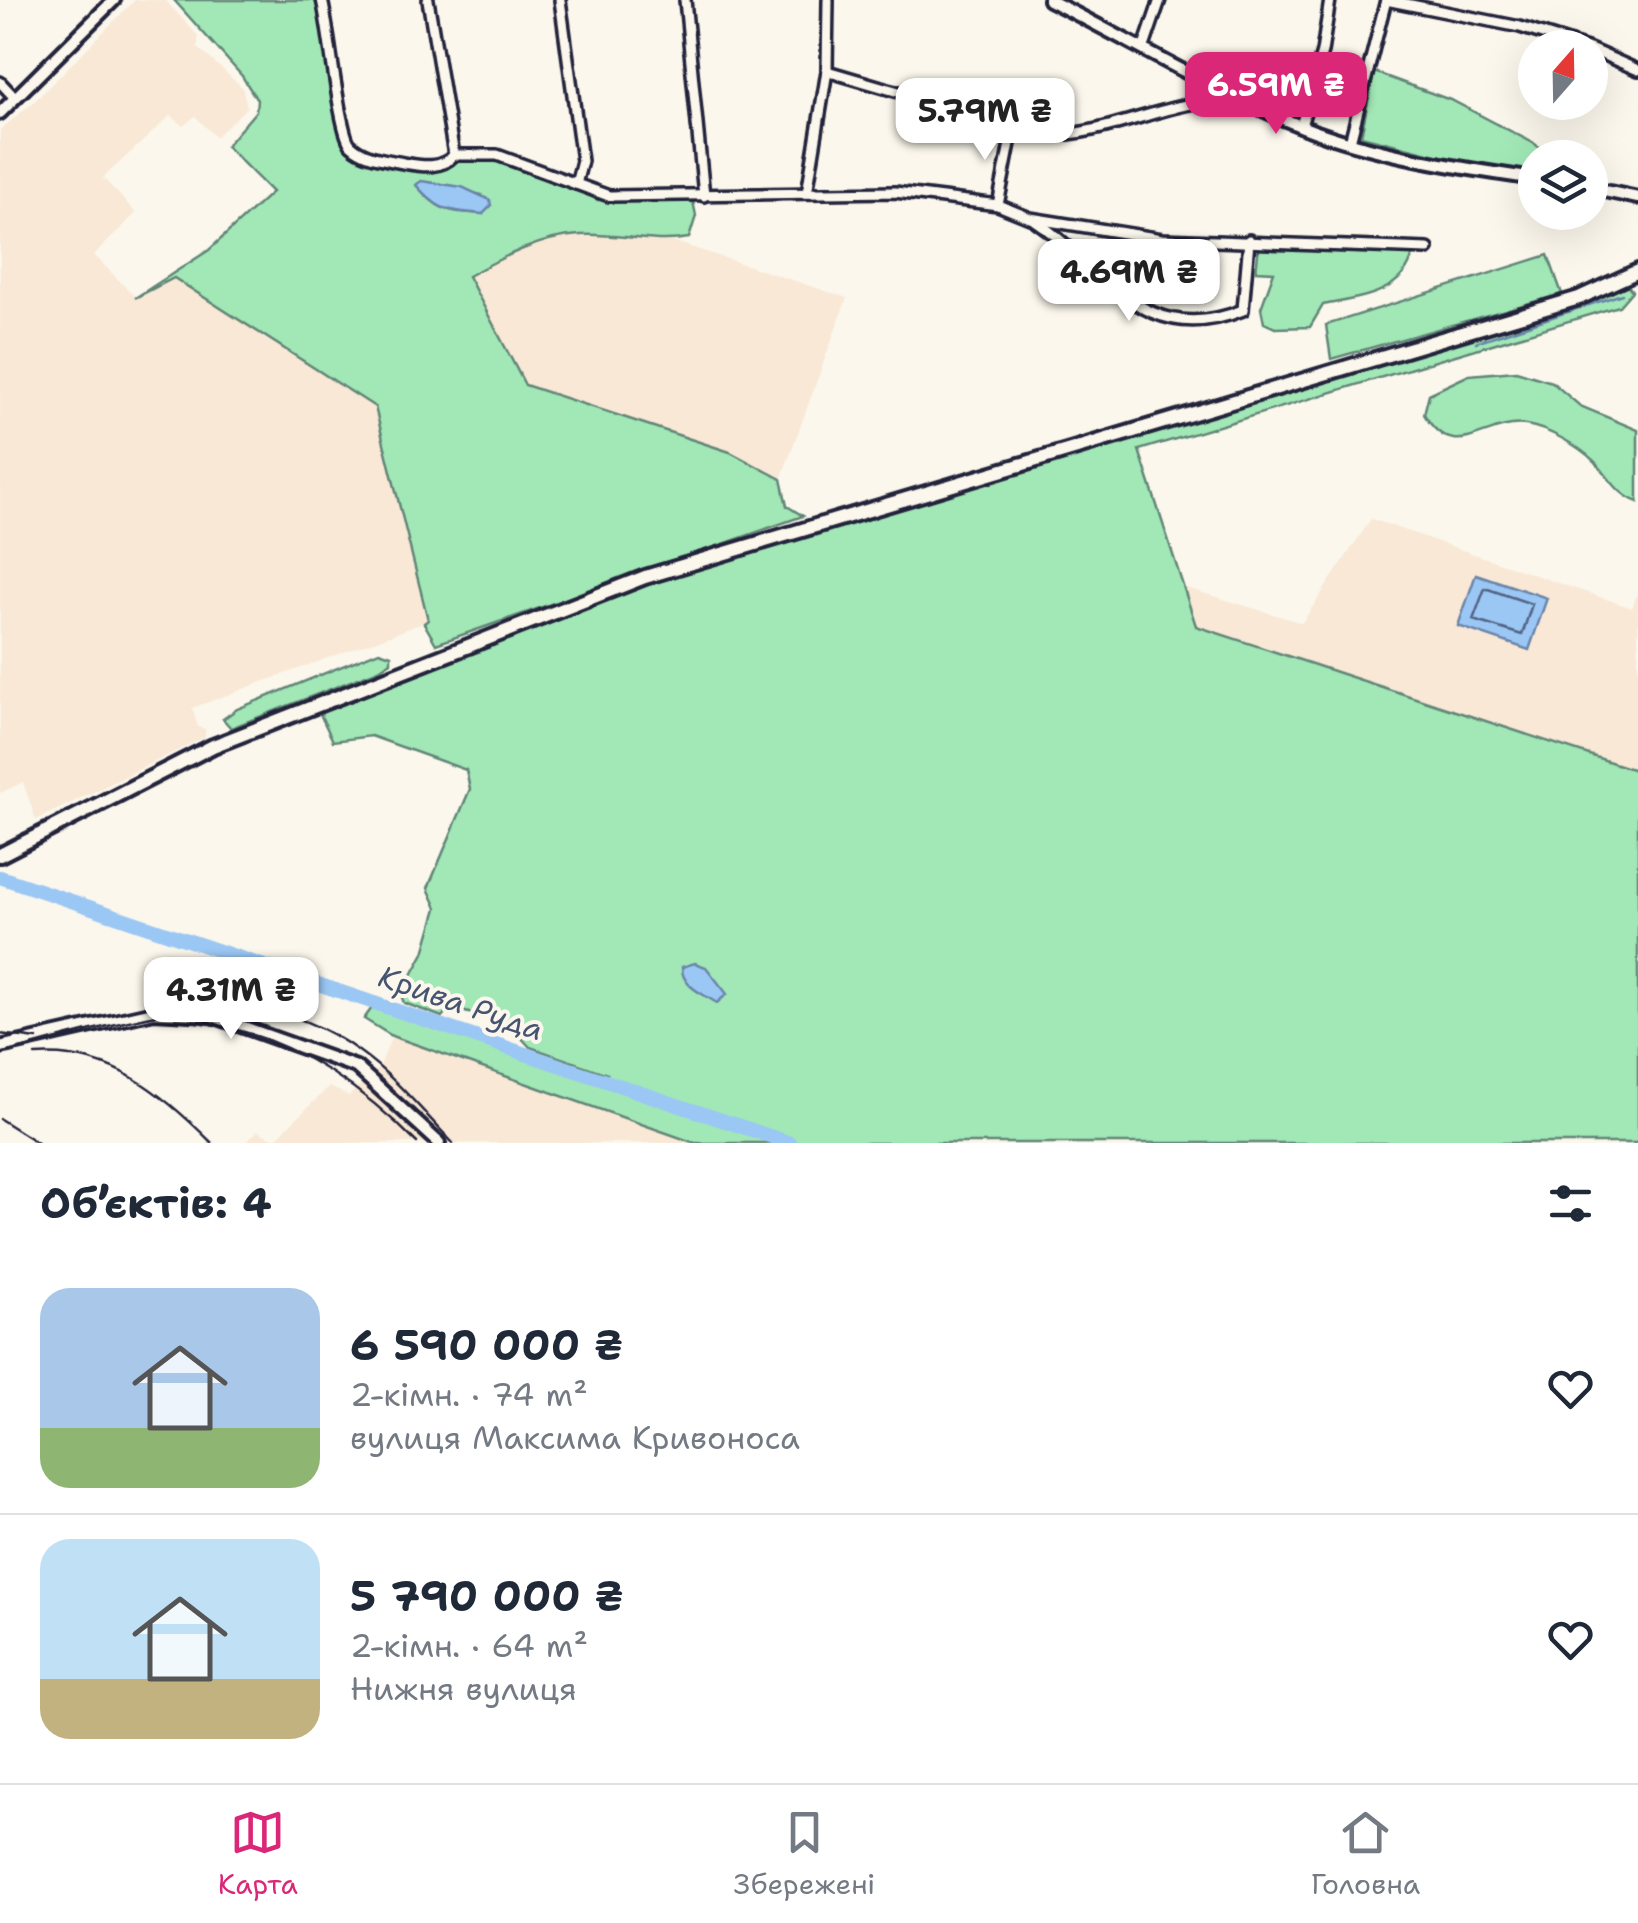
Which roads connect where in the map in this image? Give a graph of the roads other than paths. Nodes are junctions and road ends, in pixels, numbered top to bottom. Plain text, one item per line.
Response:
1 (114, 0) edge
2 (322, 0) edge
3 (428, 0) edge
4 (560, 0) edge
5 (685, 0) edge
6 (828, 0) edge
7 (1049, 0) edge
8 (1160, 0) edge
9 (1330, 0) edge
10 (1386, 0) edge
11 (1530, 30) edge
12 (1144, 47) junction
13 (1608, 57) edge
14 (1638, 70) edge
15 (827, 71) junction
16 (0, 82) edge
17 (15, 98) junction
18 (1241, 99) junction
19 (0, 114) edge
20 (1301, 126) junction
21 (1013, 128) junction
22 (1350, 142) junction
23 (454, 155) junction
24 (1518, 176) edge
25 (576, 184) junction
26 (1608, 192) edge
27 (807, 194) junction
28 (704, 196) junction
29 (1638, 198) edge
30 (998, 205) junction
31 (1030, 218) junction
32 (1249, 240) junction
33 (1428, 249) dead end
34 (1638, 271) edge
35 (0, 855) edge
36 (0, 1047) edge
37 (439, 1143) edge

1 - 17 street
2 - 23 street
3 - 23 street
4 - 25 street
5 - 28 street
6 - 15 street
7 - 12 street
8 - 12 street
9 - 20 street
10 - 11 street
10 - 22 street
12 - 18 street
13 - 14 street
15 - 21 street
15 - 27 street
16 - 17 street
17 - 19 street
18 - 20 street
18 - 21 street
20 - 22 street
21 - 30 street
22 - 24 street
23 - 25 street
25 - 28 street
26 - 29 street
27 - 28 street
27 - 30 street
30 - 31 street
31 - 32 street
31 - 32 street
32 - 33 street
34 - 35 main road
36 - 37 street

